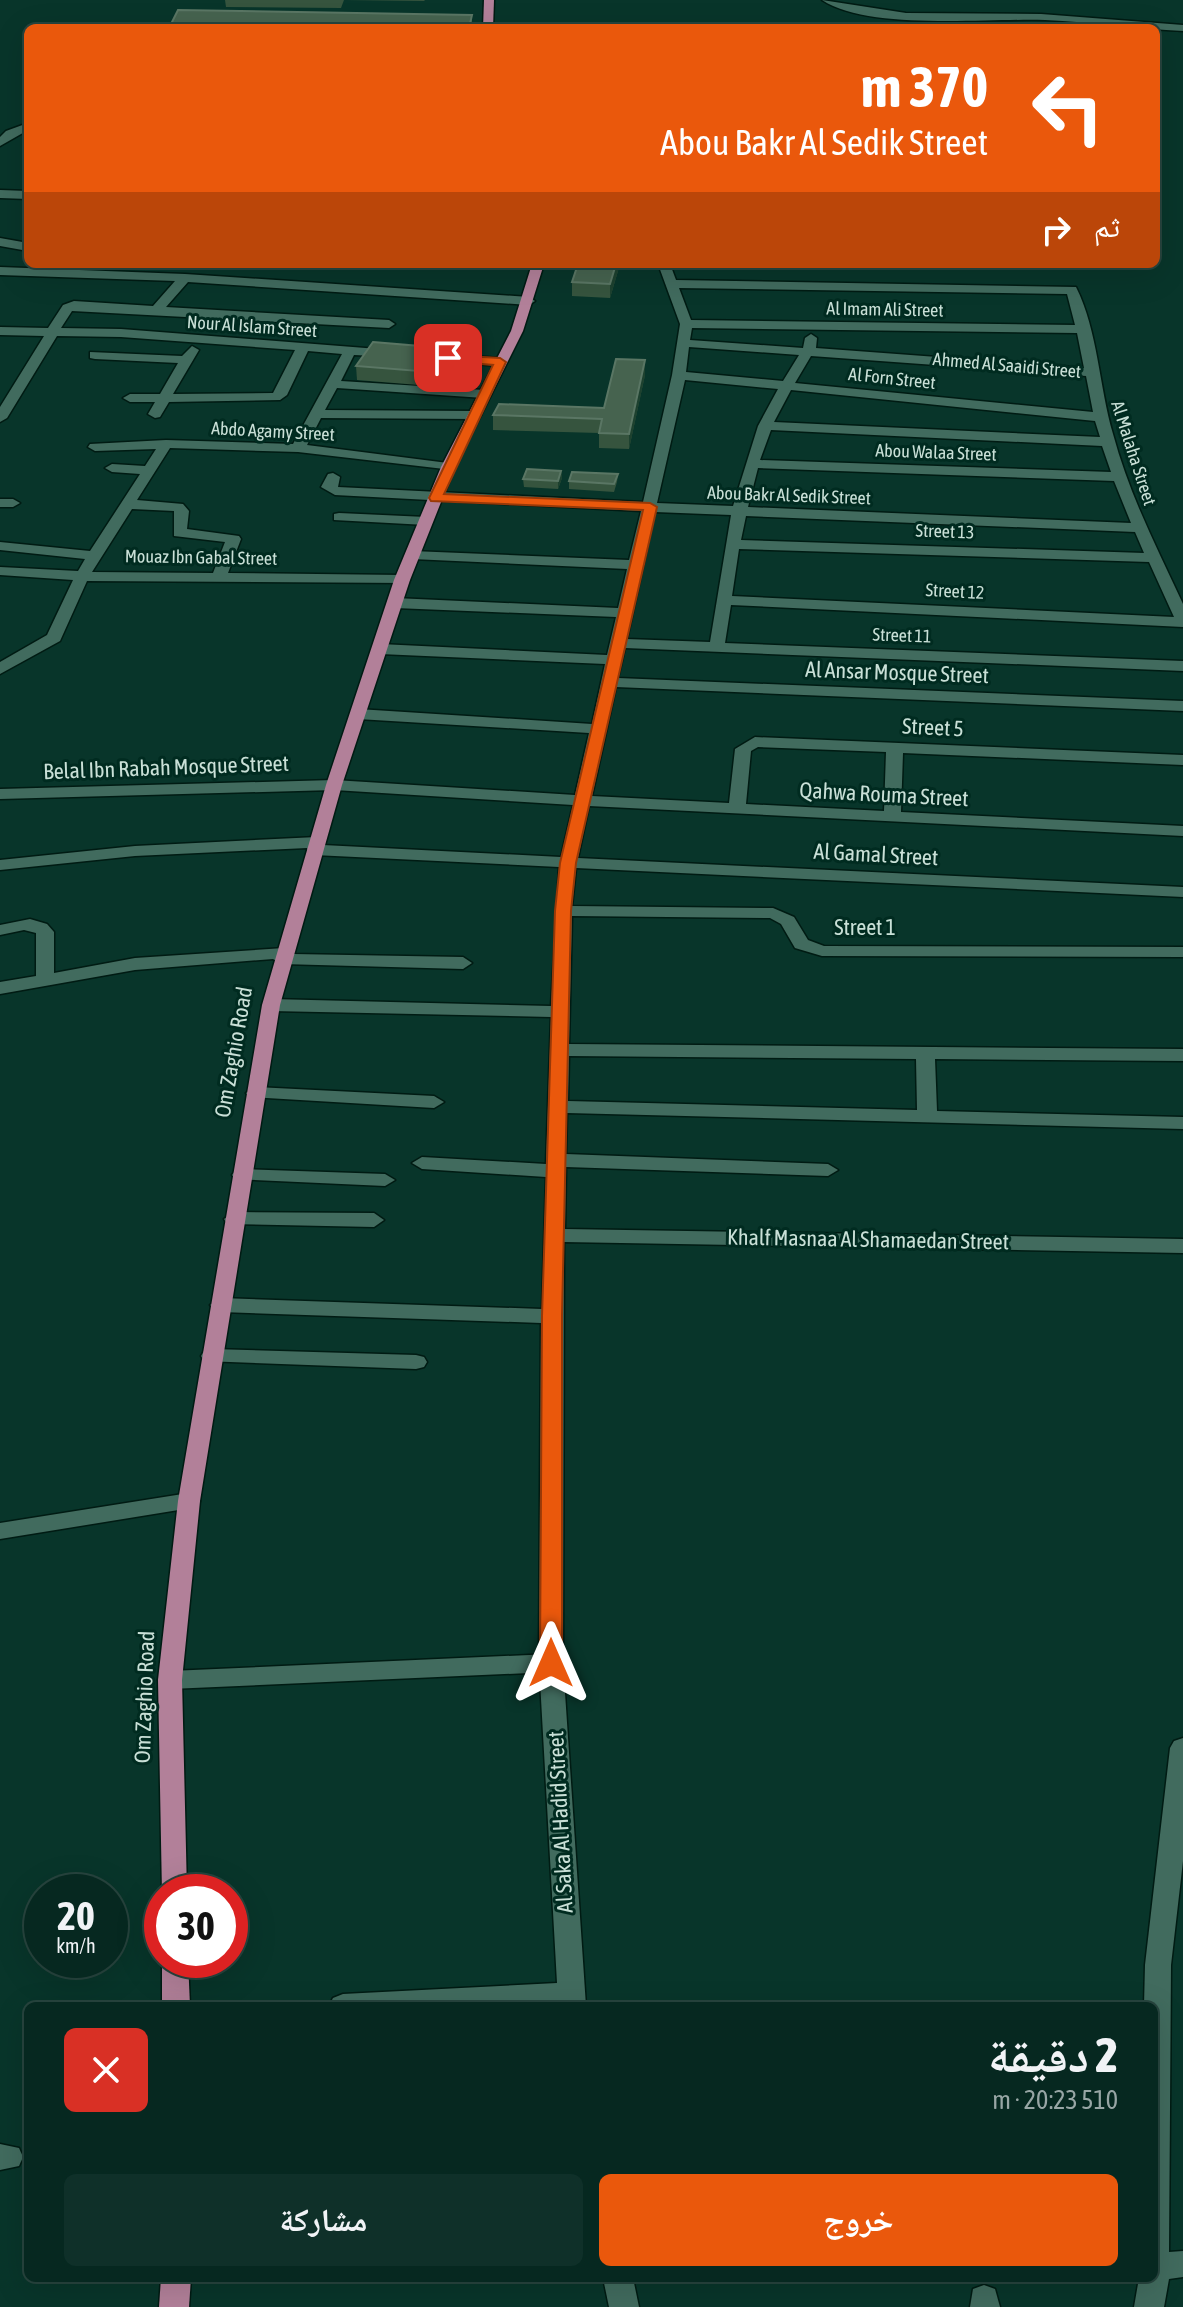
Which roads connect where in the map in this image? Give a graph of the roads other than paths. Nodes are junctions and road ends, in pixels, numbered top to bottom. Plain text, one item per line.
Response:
1 (489, 0) edge
2 (827, 0) edge
3 (488, 24) edge
4 (1136, 24) edge
5 (1160, 26) edge
6 (1183, 28) edge
7 (24, 128) edge
8 (0, 143) edge
9 (0, 194) edge
10 (24, 195) edge
11 (0, 232) edge
12 (24, 233) edge
13 (0, 242) edge
14 (24, 246) edge
15 (180, 268) edge
16 (537, 268) edge
17 (666, 268) edge
18 (0, 271) edge
19 (180, 277) junction
20 (673, 284) junction
21 (276, 300) junction
22 (529, 301) junction
23 (138, 308) junction
24 (157, 309) junction
25 (398, 309) junction
26 (812, 326) junction
27 (1085, 329) junction
28 (0, 331) edge
29 (52, 332) junction
30 (121, 333) junction
31 (685, 334) junction
32 (198, 340) junction
33 (303, 348) junction
34 (809, 349) junction
35 (350, 351) junction
36 (370, 352) junction
37 (95, 355) dead end
38 (399, 355) edge
39 (428, 357) edge
40 (186, 360) junction
41 (500, 362) junction
42 (1091, 372) junction
43 (679, 375) junction
44 (333, 384) junction
45 (788, 386) junction
46 (484, 394) junction
47 (130, 398) dead end
48 (164, 398) junction
49 (155, 414) dead end
50 (317, 414) junction
51 (474, 415) junction
52 (1101, 417) junction
53 (0, 418) edge
54 (765, 426) junction
55 (1108, 442) junction
56 (166, 444) junction
57 (95, 447) dead end
58 (298, 448) junction
59 (751, 464) junction
60 (448, 467) junction
61 (112, 468) dead end
62 (149, 471) junction
63 (333, 477) dead end
64 (1120, 477) junction
65 (436, 497) junction
66 (129, 504) junction
67 (650, 507) junction
68 (739, 510) junction
69 (339, 517) dead end
70 (426, 521) junction
71 (1140, 528) junction
72 (734, 544) junction
73 (0, 546) edge
74 (412, 555) junction
75 (95, 556) junction
76 (1155, 558) junction
77 (637, 565) junction
78 (0, 571) edge
79 (82, 576) junction
80 (219, 577) junction
81 (402, 580) junction
82 (724, 600) junction
83 (395, 603) junction
84 (626, 613) junction
85 (1183, 621) edge
86 (717, 647) junction
87 (380, 649) junction
88 (617, 652) junction
89 (1183, 666) edge
90 (0, 669) edge
91 (610, 682) junction
92 (1183, 706) edge
93 (358, 714) junction
94 (599, 729) junction
95 (895, 747) junction
96 (1183, 760) edge
97 (334, 785) junction
98 (0, 794) edge
99 (582, 801) junction
100 (737, 809) junction
101 (892, 816) junction
102 (1183, 831) edge
103 (316, 846) junction
104 (568, 863) junction
105 (0, 865) edge
106 (1183, 892) edge
107 (563, 911) junction
108 (0, 930) edge
109 (1183, 952) edge
110 (283, 956) junction
111 (463, 963) dead end
112 (45, 980) junction
113 (0, 988) edge
114 (271, 1005) junction
115 (559, 1012) junction
116 (558, 1050) junction
117 (925, 1052) junction
118 (1183, 1055) edge
119 (256, 1093) junction
120 (434, 1102) dead end
121 (556, 1107) junction
122 (927, 1116) junction
123 (1183, 1123) edge
124 (422, 1163) dead end
125 (555, 1166) junction
126 (828, 1170) dead end
127 (242, 1175) junction
128 (385, 1180) dead end
129 (234, 1219) junction
130 (374, 1220) dead end
131 (553, 1235) junction
132 (1183, 1246) edge
133 (221, 1305) junction
134 (552, 1316) junction
135 (212, 1356) junction
136 (416, 1362) dead end
137 (189, 1501) junction
138 (0, 1531) edge
139 (551, 1663) junction
140 (170, 1680) junction
141 (1183, 1748) edge
142 (174, 1874) edge
143 (175, 1978) edge
144 (572, 2000) edge
145 (176, 2002) edge
146 (496, 2002) edge
147 (1157, 2002) edge
148 (1158, 2214) edge
149 (1162, 2272) edge
150 (176, 2282) edge
151 (619, 2282) edge
152 (174, 2307) edge
153 (624, 2307) edge
154 (1149, 2307) edge

1 - 3 main road
2 - 4 street
5 - 6 street
7 - 8 street
9 - 10 street
11 - 12 street
13 - 14 street
15 - 19 street
16 - 22 main road, Om Zaghio Road
17 - 20 street, Al Saka Al Hadid Street
18 - 19 street
19 - 21 street
19 - 24 street
20 - 27 street, Al Malaha Street
20 - 31 street, Al Saka Al Hadid Street
21 - 24 street
21 - 25 street
21 - 25 street
22 - 25 street
22 - 41 main road, Om Zaghio Road
23 - 24 street
23 - 29 street
23 - 30 street
25 - 36 street
26 - 27 street, Al Imam Ali Street
26 - 31 street, Al Imam Ali Street
26 - 34 street
27 - 42 street, Al Malaha Street
28 - 29 street, Nour Al Islam Street
29 - 30 street, Nour Al Islam Street
29 - 53 street
30 - 32 street, Nour Al Islam Street
31 - 34 street, Ahmed Al Saaidi Street
31 - 43 street, Al Saka Al Hadid Street
32 - 33 street, Nour Al Islam Street
32 - 40 street
33 - 35 street, Nour Al Islam Street
33 - 48 street
34 - 42 street, Ahmed Al Saaidi Street
34 - 45 street
35 - 36 street, Nour Al Islam Street
35 - 44 street
36 - 38 street, Nour Al Islam Street
37 - 40 street
39 - 41 street
40 - 48 street
41 - 46 main road, Om Zaghio Road
42 - 52 street, Al Malaha Street
43 - 45 street, Al Forn Street
43 - 67 street, Al Saka Al Hadid Street
44 - 46 street
44 - 50 street
45 - 52 street, Al Forn Street
45 - 54 street
46 - 51 main road, Om Zaghio Road
47 - 48 street
48 - 49 street
50 - 51 street
50 - 58 street
51 - 60 main road, Om Zaghio Road
52 - 55 street, Al Malaha Street
54 - 55 street
54 - 59 street
55 - 64 street, Al Malaha Street
56 - 57 street, Abdo Agamy Street
56 - 58 street, Abdo Agamy Street
56 - 62 street
58 - 60 street, Abdo Agamy Street
59 - 64 street, Abou Walaa Street
59 - 68 street
60 - 65 main road, Om Zaghio Road
61 - 62 street
62 - 66 street
63 - 65 street, Abou Bakr Al Sedik Street
64 - 71 street, Al Malaha Street
65 - 67 street, Abou Bakr Al Sedik Street
65 - 70 main road, Om Zaghio Road
66 - 75 street
66 - 80 street
67 - 68 street, Abou Bakr Al Sedik Street
67 - 77 street, Al Saka Al Hadid Street
68 - 71 street, Abou Bakr Al Sedik Street
68 - 72 street
69 - 70 street
70 - 74 main road, Om Zaghio Road
71 - 76 street, Al Malaha Street
72 - 76 street, Street 13
72 - 82 street
73 - 75 street
74 - 77 street
74 - 81 main road, Om Zaghio Road
75 - 79 street
76 - 85 street, Al Malaha Street
77 - 84 street, Al Saka Al Hadid Street
78 - 79 street, Mouaz Ibn Gabal Street
79 - 80 street, Mouaz Ibn Gabal Street
79 - 90 street
80 - 81 street, Mouaz Ibn Gabal Street
81 - 83 main road, Om Zaghio Road
82 - 85 street, Street 12
82 - 86 street
83 - 84 street
83 - 87 main road, Om Zaghio Road
84 - 88 street, Al Saka Al Hadid Street
86 - 88 street, Street 11
86 - 89 street, Street 11
87 - 88 street, Street 11
87 - 93 main road, Om Zaghio Road
88 - 91 street, Al Saka Al Hadid Street
91 - 92 street, Al Ansar Mosque Street
91 - 94 street, Al Saka Al Hadid Street
93 - 94 street
93 - 97 main road, Om Zaghio Road
94 - 99 street, Al Saka Al Hadid Street
95 - 96 street, Street 5
95 - 100 street, Street 5
95 - 101 street
97 - 98 street, Belal Ibn Rabah Mosque Street
97 - 99 street, Belal Ibn Rabah Mosque Street
97 - 103 main road, Om Zaghio Road
99 - 100 street, Qahwa Rouma Street
99 - 104 street, Al Saka Al Hadid Street
100 - 101 street, Qahwa Rouma Street
101 - 102 street, Qahwa Rouma Street
103 - 104 street, Al Gamal Street
103 - 105 street
103 - 110 main road, Om Zaghio Road
104 - 106 street, Al Gamal Street
104 - 107 street, Al Saka Al Hadid Street
107 - 109 street, Street 1
107 - 115 street, Al Saka Al Hadid Street
108 - 112 street
110 - 111 street
110 - 112 street
110 - 114 main road, Om Zaghio Road
112 - 113 street
114 - 115 street
114 - 119 main road, Om Zaghio Road
115 - 116 street, Al Saka Al Hadid Street
116 - 117 street
116 - 121 street, Al Saka Al Hadid Street
117 - 118 street
117 - 122 street
119 - 120 street
119 - 127 main road, Om Zaghio Road
121 - 122 street
121 - 125 street, Al Saka Al Hadid Street
122 - 123 street
124 - 125 street
125 - 126 street
125 - 131 street, Al Saka Al Hadid Street
127 - 128 street
127 - 129 main road, Om Zaghio Road
129 - 130 street
129 - 133 main road, Om Zaghio Road
131 - 132 street, Khalf Masnaa Al Shamaedan Street
131 - 134 street, Al Saka Al Hadid Street
133 - 134 street
133 - 135 main road, Om Zaghio Road
134 - 139 street, Al Saka Al Hadid Street
135 - 136 street
135 - 137 main road, Om Zaghio Road
137 - 138 street
137 - 140 main road, Om Zaghio Road
139 - 140 street
139 - 144 street, Al Saka Al Hadid Street
140 - 142 main road, Om Zaghio Road
141 - 147 street
143 - 145 main road
144 - 146 street
148 - 149 street
149 - 154 street
150 - 152 main road
151 - 153 street

